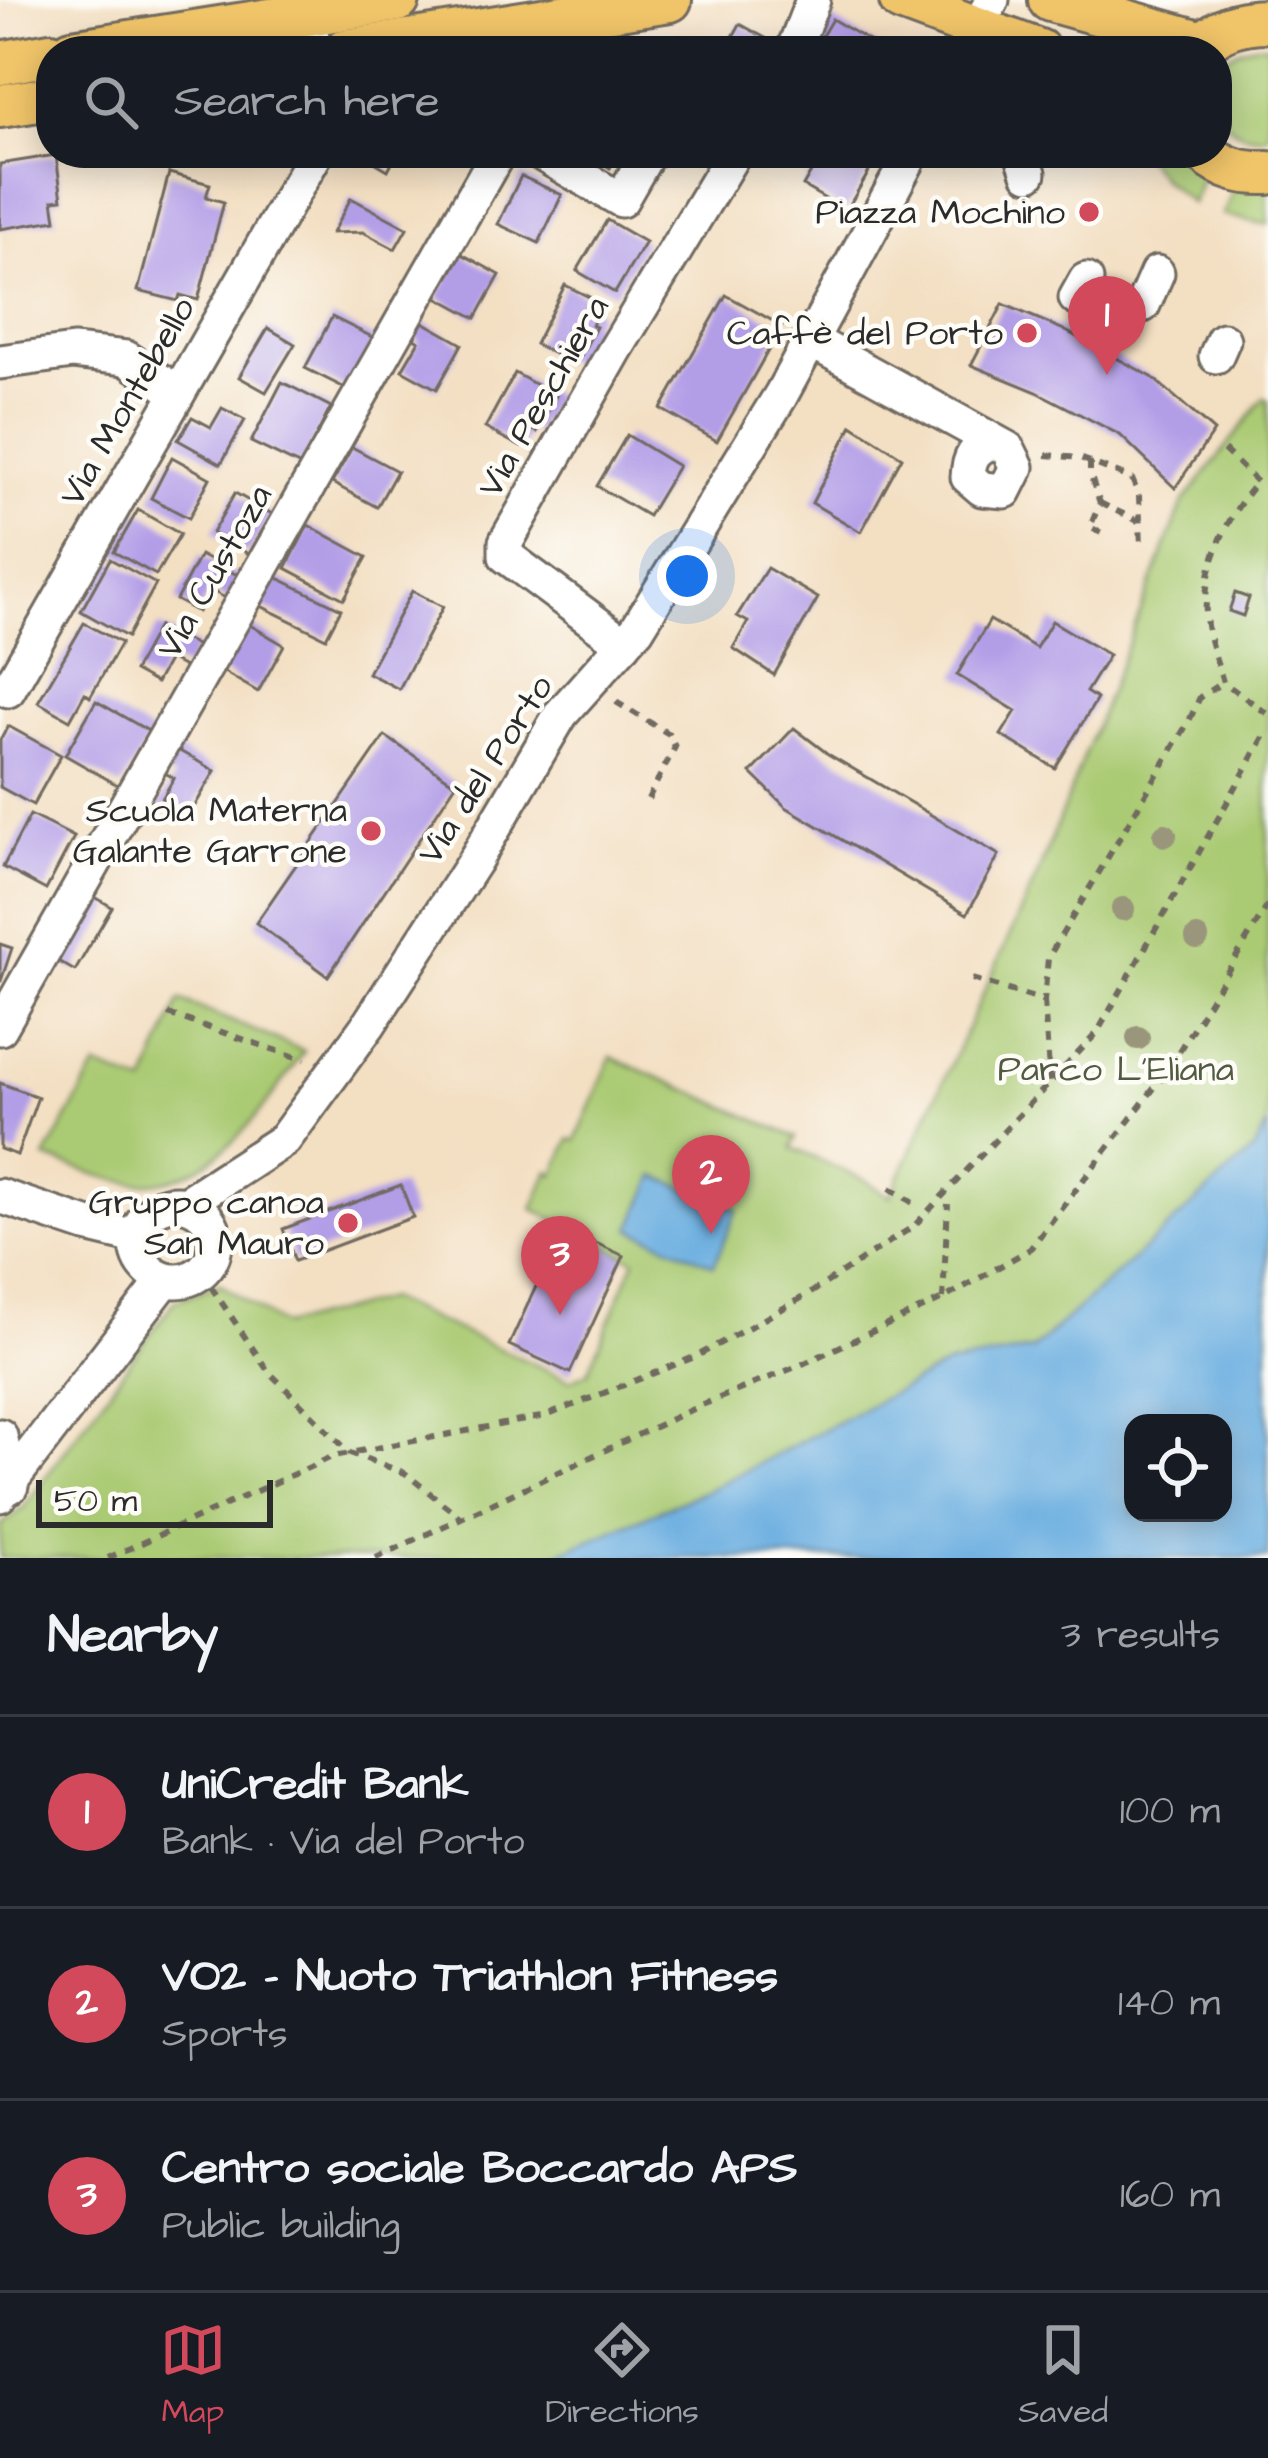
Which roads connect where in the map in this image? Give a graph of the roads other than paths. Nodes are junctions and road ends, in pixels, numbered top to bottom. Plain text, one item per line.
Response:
1 (398, 0) edge
2 (670, 0) edge
3 (813, 0) edge
4 (901, 0) edge
5 (1050, 0) edge
6 (219, 14) edge
7 (1258, 14) edge
8 (578, 20) edge
9 (308, 21) edge
10 (972, 24) edge
11 (115, 36) edge
12 (480, 36) edge
13 (799, 36) edge
14 (1002, 36) edge
15 (1165, 36) edge
16 (1213, 36) edge
17 (36, 104) edge
18 (0, 106) edge
19 (307, 168) edge
20 (489, 168) edge
21 (566, 168) edge
22 (639, 168) edge
23 (725, 168) edge
24 (904, 168) edge
25 (1229, 168) edge
26 (1268, 173) edge
27 (1157, 273) dead end
28 (1143, 304) dead end
29 (810, 340) junction
30 (0, 362) edge
31 (178, 394) junction
32 (1003, 450) road end
33 (624, 644) junction
34 (8, 690) dead end
35 (0, 1028) edge
36 (0, 1196) edge
37 (185, 1204) junction
38 (136, 1237) junction
39 (165, 1280) junction
40 (0, 1436) edge
41 (5, 1491) edge

1 - 9 main road
2 - 8 main road
3 - 13 street
4 - 10 main road
5 - 15 main road
6 - 9 main road
6 - 11 main road
7 - 16 main road
8 - 12 main road
10 - 14 main road
17 - 18 main road
19 - 31 street, Via Montebello
20 - 35 street, Via Custoza
21 - 22 street
23 - 33 street, Via Peschiera
24 - 29 street, Via del Porto
25 - 26 main road
27 - 28 street
29 - 32 street
29 - 33 street, Via del Porto
30 - 31 street
31 - 34 street, Via Montebello
33 - 37 street, Via del Porto
36 - 38 street
37 - 38 street
37 - 39 street
38 - 39 street
39 - 41 street
40 - 41 street

